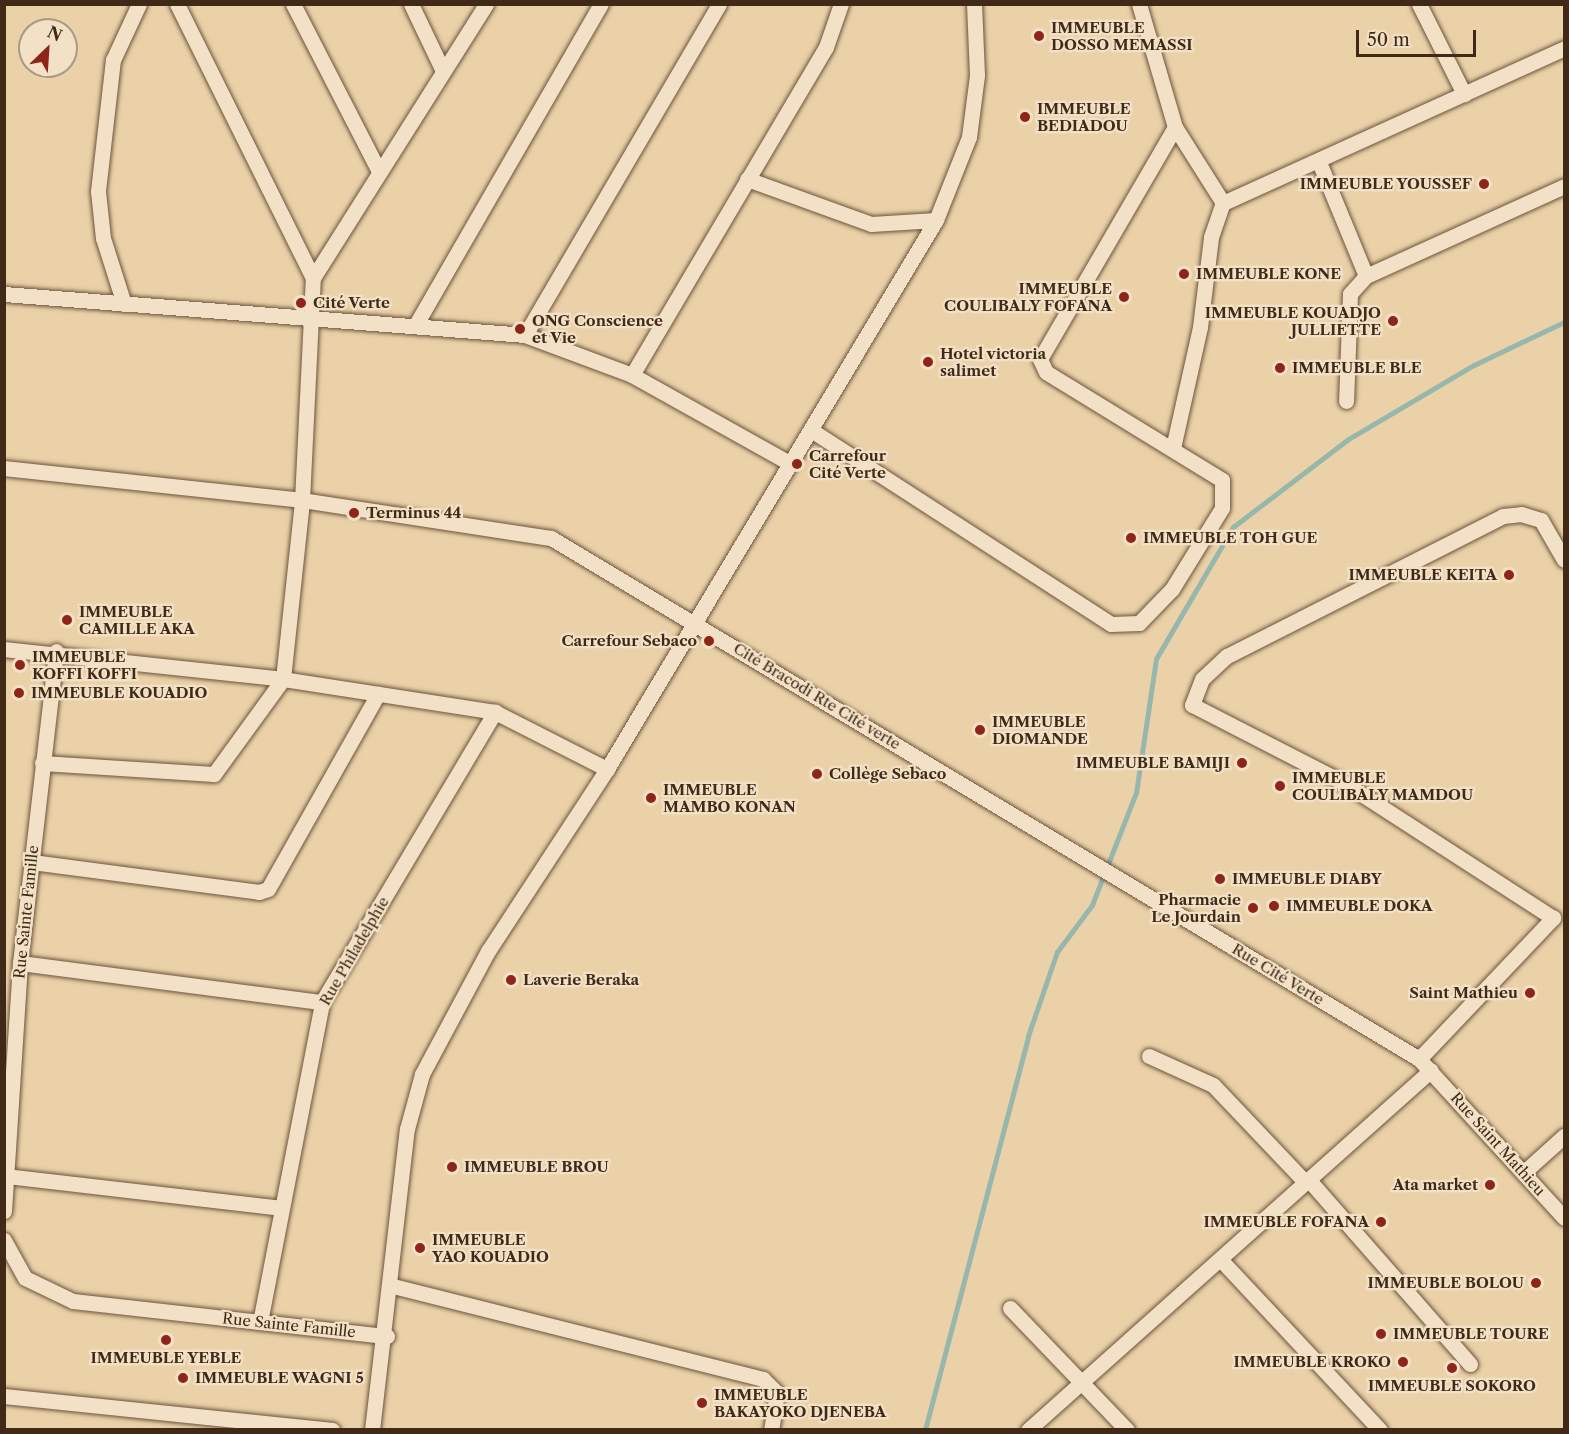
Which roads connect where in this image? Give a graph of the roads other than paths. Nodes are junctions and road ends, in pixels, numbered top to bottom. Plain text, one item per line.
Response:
1 (139, 4) edge
2 (177, 4) edge
3 (293, 4) edge
4 (411, 4) edge
5 (486, 4) edge
6 (601, 4) edge
7 (719, 4) edge
8 (841, 4) edge
9 (974, 4) edge
10 (1139, 4) edge
11 (1419, 4) edge
12 (1564, 48) edge
13 (443, 71) junction
14 (1464, 94) junction
15 (1175, 127) junction
16 (1319, 162) junction
17 (379, 171) junction
18 (747, 179) junction
19 (1564, 186) edge
20 (1223, 203) junction
21 (936, 220) junction
22 (1366, 276) junction
23 (313, 278) junction
24 (4, 294) edge
25 (124, 304) junction
26 (309, 317) junction
27 (415, 326) junction
28 (525, 336) junction
29 (632, 375) junction
30 (1346, 401) dead end
31 (811, 430) junction
32 (1173, 448) junction
33 (791, 464) junction
34 (4, 468) edge
35 (302, 500) junction
36 (1564, 560) edge
37 (694, 623) junction
38 (4, 649) edge
39 (56, 651) junction
40 (283, 679) junction
41 (378, 694) junction
42 (495, 712) junction
43 (42, 763) junction
44 (606, 769) junction
45 (32, 862) junction
46 (1124, 881) joint
47 (20, 963) junction
48 (322, 1002) junction
49 (1149, 1056) dead end
50 (1419, 1059) junction
51 (1431, 1070) junction
52 (1564, 1136) edge
53 (1524, 1172) junction
54 (6, 1176) edge
55 (1306, 1181) junction
56 (281, 1208) junction
57 (4, 1211) edge
58 (1564, 1218) edge
59 (4, 1240) edge
60 (1220, 1259) junction
61 (389, 1285) junction
62 (1010, 1308) dead end
63 (260, 1322) junction
64 (387, 1336) junction
65 (1470, 1364) dead end
66 (1081, 1381) junction
67 (4, 1395) edge
68 (332, 1430) edge
69 (372, 1430) edge
70 (771, 1430) edge
71 (1028, 1430) edge
72 (1126, 1430) edge
73 (1380, 1430) edge

1 - 25 street
2 - 23 street
3 - 17 street
4 - 13 street
5 - 13 street
6 - 27 street
7 - 28 street
8 - 18 street
9 - 21 street
10 - 15 street
11 - 14 street
12 - 14 street
13 - 17 street
14 - 16 street
15 - 20 street
15 - 32 street
16 - 20 street
16 - 22 street
17 - 23 street
18 - 21 street
18 - 29 street
19 - 22 street
20 - 32 street
21 - 31 street
22 - 30 street
23 - 26 street
24 - 25 street
25 - 26 street
26 - 27 street
26 - 35 street
27 - 28 street
28 - 29 street
29 - 33 street
31 - 32 street
31 - 33 street
33 - 37 street
34 - 35 street, Cité Bracodi Rte Cité verte
35 - 37 street, Cité Bracodi Rte Cité verte
35 - 40 street
36 - 50 street
37 - 44 street
37 - 46 street, Cité Bracodi Rte Cité verte
38 - 39 street
39 - 40 street
39 - 43 street, Rue Sainte Famille
40 - 41 street
40 - 43 street
41 - 42 street
41 - 45 street
42 - 44 street
42 - 48 street, Rue Philadelphie
43 - 45 street, Rue Sainte Famille
44 - 61 street
45 - 47 street, Rue Sainte Famille
46 - 50 street, Rue Cité Verte
47 - 48 street
47 - 54 street, Rue Sainte Famille
48 - 56 street, Rue Philadelphie
49 - 55 street
50 - 51 street, Rue Cité Verte
51 - 53 street, Rue Saint Mathieu
51 - 55 street
52 - 53 street
53 - 58 street, Rue Saint Mathieu
54 - 56 street
54 - 57 street, Rue Sainte Famille
55 - 60 street
55 - 65 street
56 - 63 street, Rue Philadelphie
59 - 63 street, Rue Sainte Famille
60 - 66 street
60 - 73 street
61 - 64 street
61 - 70 street
62 - 66 street
63 - 64 street, Rue Sainte Famille
64 - 69 street
66 - 71 street
66 - 72 street
67 - 68 street

